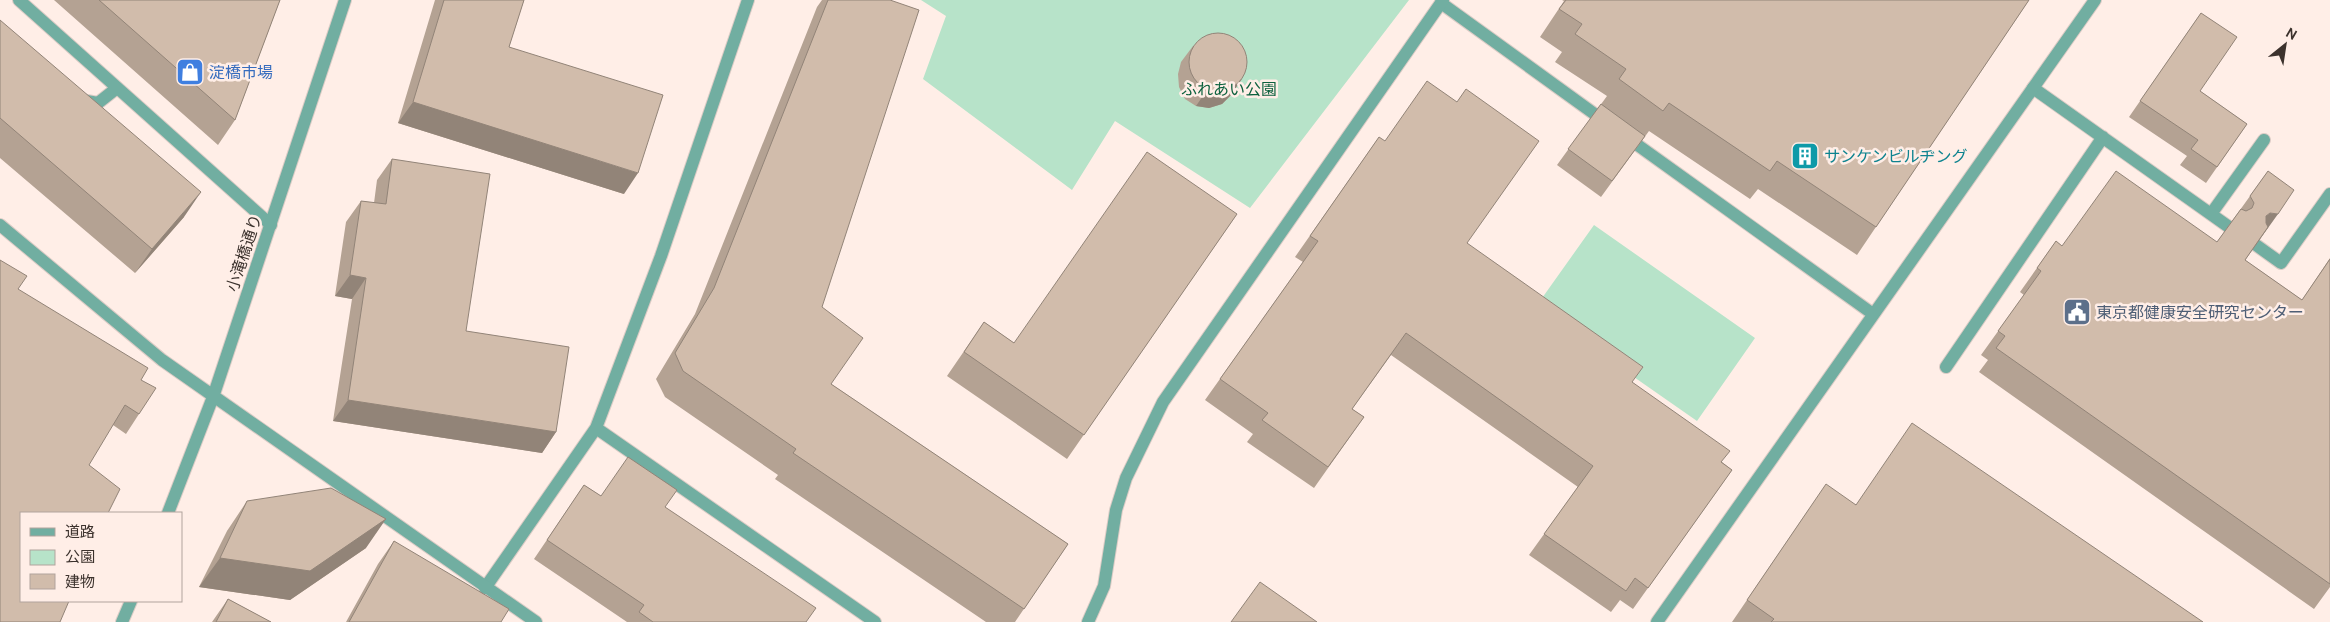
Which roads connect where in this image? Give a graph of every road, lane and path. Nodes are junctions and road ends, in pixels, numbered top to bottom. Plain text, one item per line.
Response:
1 (19, 0) edge
2 (345, 0) edge
3 (748, 0) edge
4 (2095, 0) edge
5 (1442, 2) edge
6 (117, 88) junction
7 (2033, 88) junction
8 (70, 95) edge
9 (2103, 137) junction
10 (2264, 140) dead end
11 (2330, 194) edge
12 (2211, 214) junction
13 (0, 225) edge
14 (271, 225) junction
15 (2229, 227) edge
16 (2256, 245) edge
17 (1874, 314) junction
18 (1946, 367) dead end
19 (213, 397) junction
20 (596, 428) junction
21 (168, 512) edge
22 (485, 588) junction
23 (131, 602) edge
24 (532, 621) edge
25 (122, 622) edge
26 (874, 622) edge
27 (1088, 622) edge
28 (1657, 622) edge

1 - 6 street
2 - 14 street, 小滝橋通り
3 - 20 street
4 - 7 street
5 - 17 street
5 - 27 street
6 - 8 street
6 - 14 street
7 - 9 street
7 - 17 street
9 - 12 street
9 - 18 street
10 - 12 street
11 - 16 street
12 - 15 street
13 - 19 street
14 - 19 street, 小滝橋通り
17 - 28 street
19 - 21 street, 小滝橋通り
19 - 22 street
20 - 22 street
20 - 26 street
22 - 24 street
23 - 25 street

